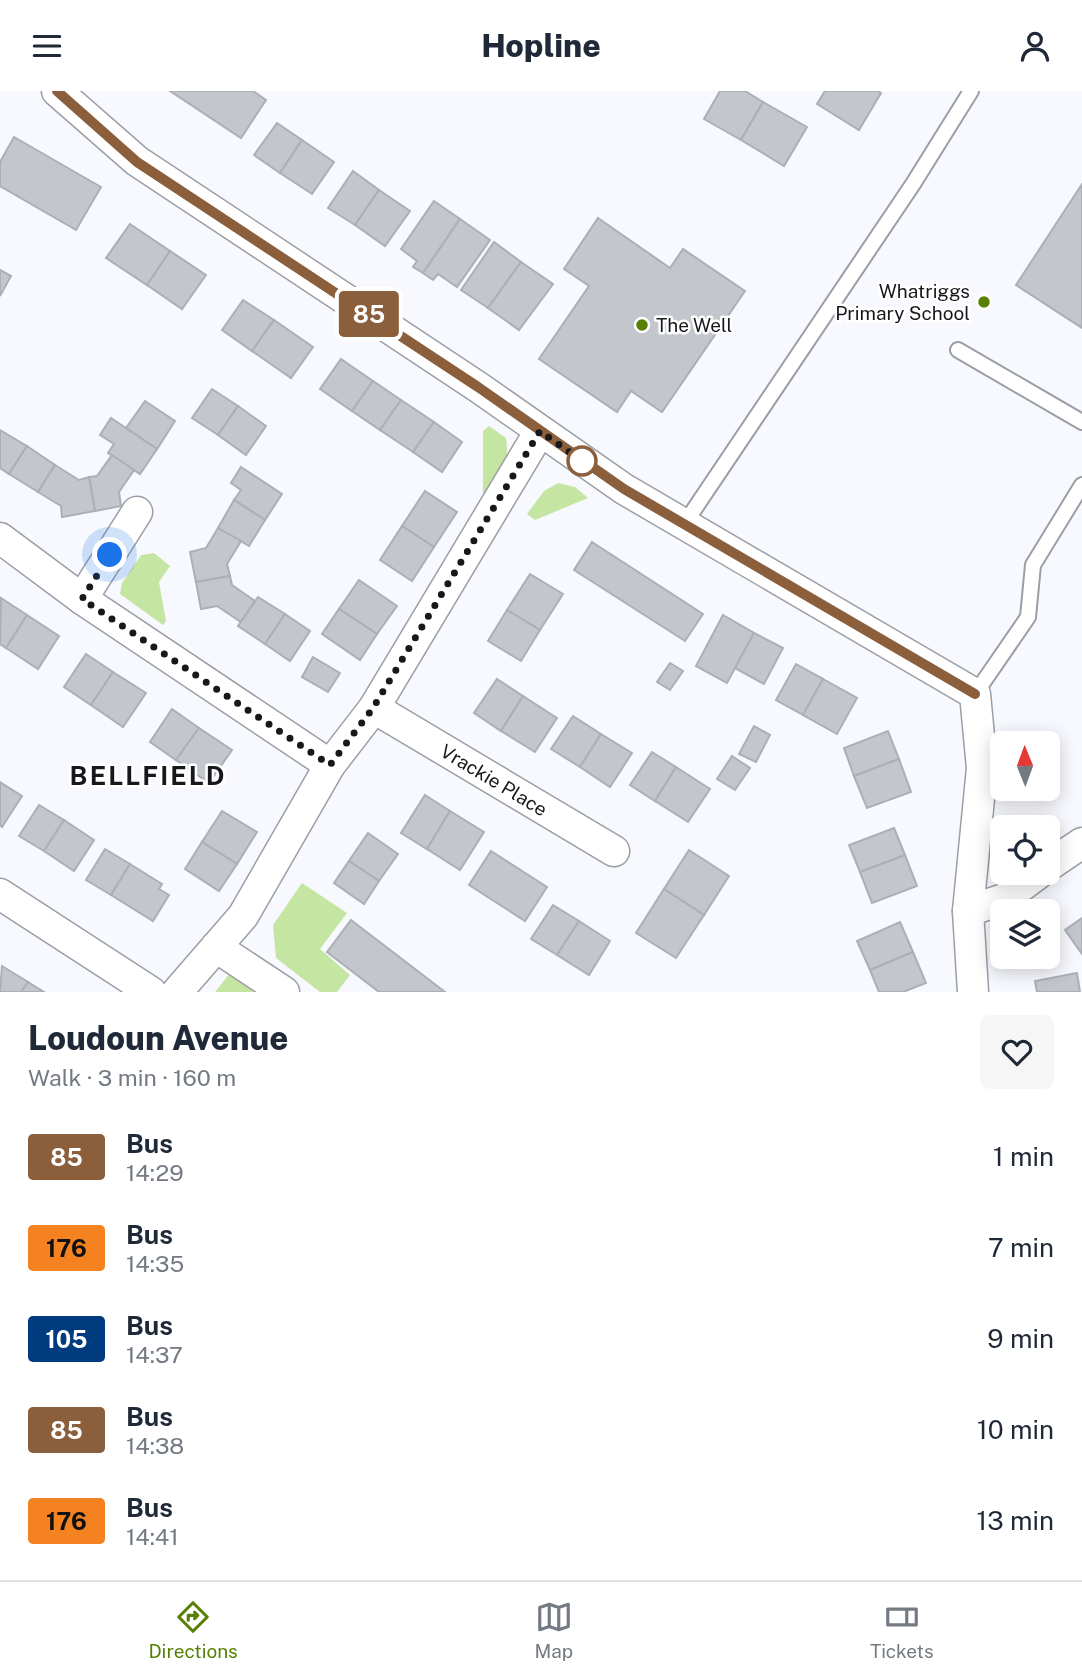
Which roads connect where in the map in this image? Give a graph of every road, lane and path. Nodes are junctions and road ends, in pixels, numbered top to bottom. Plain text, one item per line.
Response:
1 (57, 91) edge
2 (971, 91) edge
3 (958, 350) dead end
4 (1082, 422) edge
5 (540, 431) junction
6 (1082, 485) edge
7 (137, 512) dead end
8 (683, 526) junction
9 (0, 538) edge
10 (82, 599) junction
11 (975, 694) junction
12 (373, 708) junction
13 (330, 765) junction
14 (1082, 843) edge
15 (614, 851) dead end
16 (1060, 858) edge
17 (1023, 885) edge
18 (0, 894) edge
19 (968, 911) junction
20 (216, 947) junction
21 (151, 992) edge
22 (177, 992) edge
23 (284, 992) edge
24 (973, 992) edge

1 - 5 street
2 - 8 lane
3 - 4 lane
5 - 8 street
5 - 12 street
6 - 11 lane
7 - 10 street
8 - 11 street
9 - 10 street
10 - 13 street
11 - 19 street
12 - 13 street
12 - 15 street, Vrackie Place
13 - 20 street
14 - 16 street
17 - 19 street
18 - 21 street
19 - 24 street
20 - 22 street
20 - 23 street

